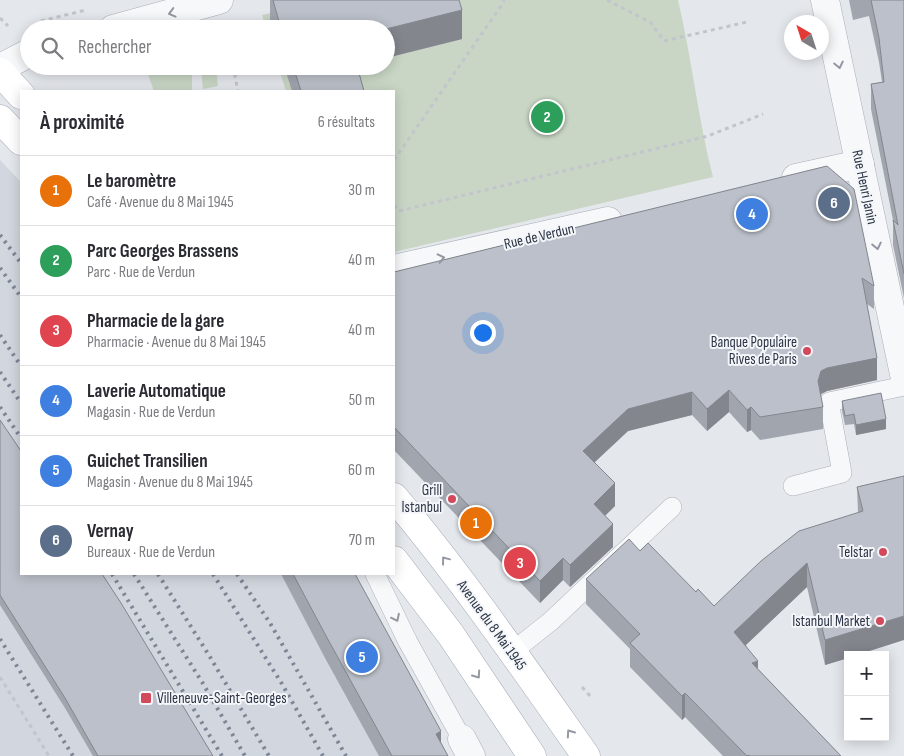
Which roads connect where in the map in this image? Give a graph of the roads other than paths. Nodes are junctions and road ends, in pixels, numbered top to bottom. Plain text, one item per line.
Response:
1 (219, 0) edge
2 (825, 0) edge
3 (145, 20) edge
4 (20, 58) edge
5 (0, 68) edge
6 (0, 72) edge
7 (20, 94) edge
8 (0, 119) edge
9 (20, 141) edge
10 (860, 164) junction
11 (769, 184) edge
12 (635, 215) edge
13 (395, 269) edge
14 (904, 374) edge
15 (904, 386) edge
16 (793, 486) dead end
17 (395, 498) edge
18 (672, 507) dead end
19 (395, 561) edge
20 (375, 575) edge
21 (512, 652) junction
22 (467, 747) edge
23 (532, 756) edge
24 (586, 756) edge

1 -> 3 street
2 -> 10 street, Rue Henri Janin
4 - 5 street
6 - 7 main road
8 - 9 main road
10 - 11 street
10 -> 14 street, Rue Henri Janin
13 -> 12 street, Rue de Verdun
15 - 16 lane
21 -> 17 main road, Avenue du 8 Mai 1945
18 - 21 lane
19 -> 23 main road
20 -> 22 lane
24 -> 21 main road, Avenue du 8 Mai 1945

